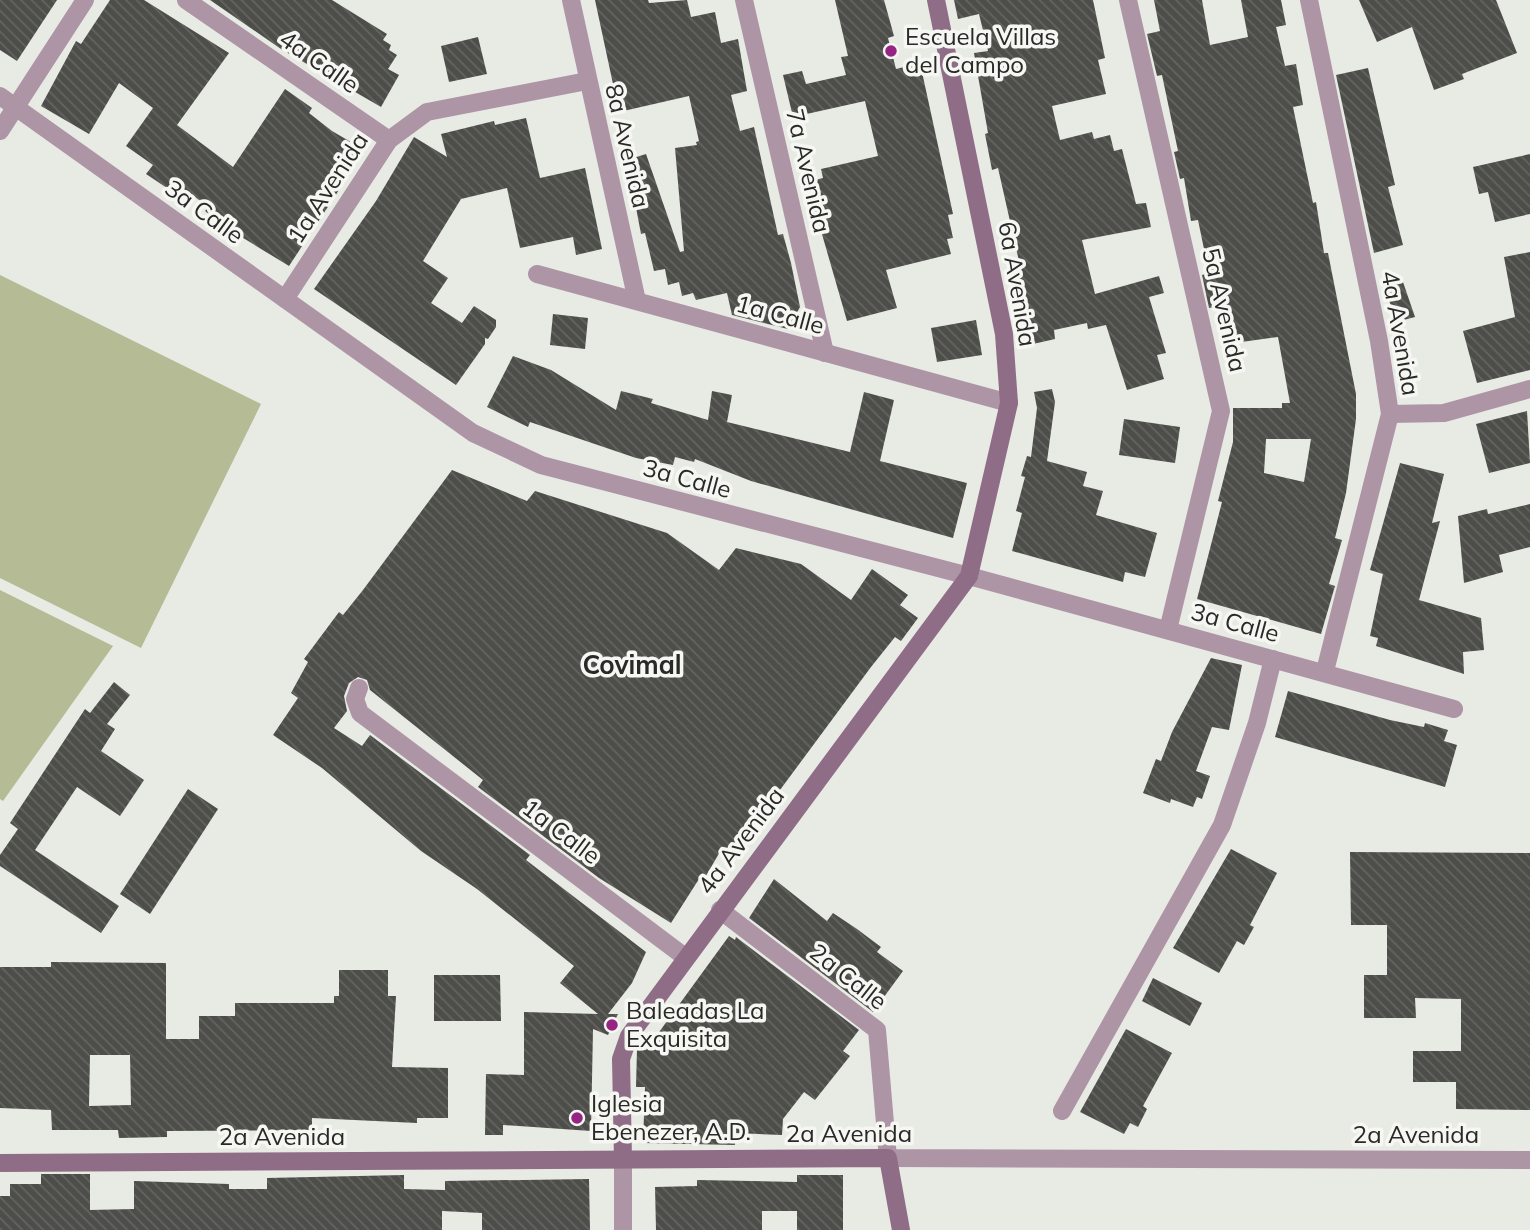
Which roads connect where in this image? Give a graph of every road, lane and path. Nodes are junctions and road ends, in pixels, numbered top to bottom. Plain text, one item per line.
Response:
1 (85, 0) edge
2 (186, 0) edge
3 (571, 0) edge
4 (744, 0) edge
5 (936, 0) edge
6 (1128, 0) edge
7 (1309, 0) edge
8 (587, 81) junction
9 (0, 96) edge
10 (16, 107) junction
11 (0, 131) edge
12 (389, 140) junction
13 (537, 274) dead end
14 (285, 299) junction
15 (637, 302) junction
16 (825, 353) junction
17 (1530, 389) edge
18 (1009, 404) junction
19 (1391, 414) junction
20 (968, 576) junction
21 (1168, 630) junction
22 (1273, 659) junction
23 (1325, 671) junction
24 (359, 688) dead end
25 (1454, 709) dead end
26 (720, 910) junction
27 (685, 957) junction
28 (1062, 1111) dead end
29 (888, 1158) junction
30 (623, 1159) junction
31 (1530, 1160) edge
32 (0, 1163) edge
33 (623, 1230) edge
34 (901, 1230) edge

1 - 10 street
2 - 12 street, 4a Calle
3 - 8 street, 8a Avenida
4 - 16 street, 7a Avenida
5 - 18 street, 6a Avenida
6 - 21 street, 5a Avenida
7 - 19 street, 4a Avenida
8 - 12 street, 1a Avenida
8 - 15 street, 8a Avenida
9 - 10 street, 3a Calle
10 - 11 street
10 - 14 street, 3a Calle
12 - 14 street, 1a Avenida
13 - 15 street, 1a Calle
14 - 20 street, 3a Calle
15 - 16 street, 1a Calle
16 - 18 street, 1a Calle
17 - 19 street
18 - 20 street, 6a Avenida
19 - 23 street, 4a Avenida
20 - 21 street, 3a Calle
20 - 26 street, 4a Avenida
21 - 22 street, 3a Calle
22 - 23 street, 3a Calle
22 - 28 street
23 - 25 street, 3a Calle
24 - 27 street, 1a Calle
26 - 27 street, 4a Avenida
26 - 29 street, 2a Calle
27 - 30 street, 4a Avenida
29 - 30 street, 2a Avenida
29 - 31 street, 2a Avenida
29 - 34 street
30 - 32 street, 2a Avenida
30 - 33 street

